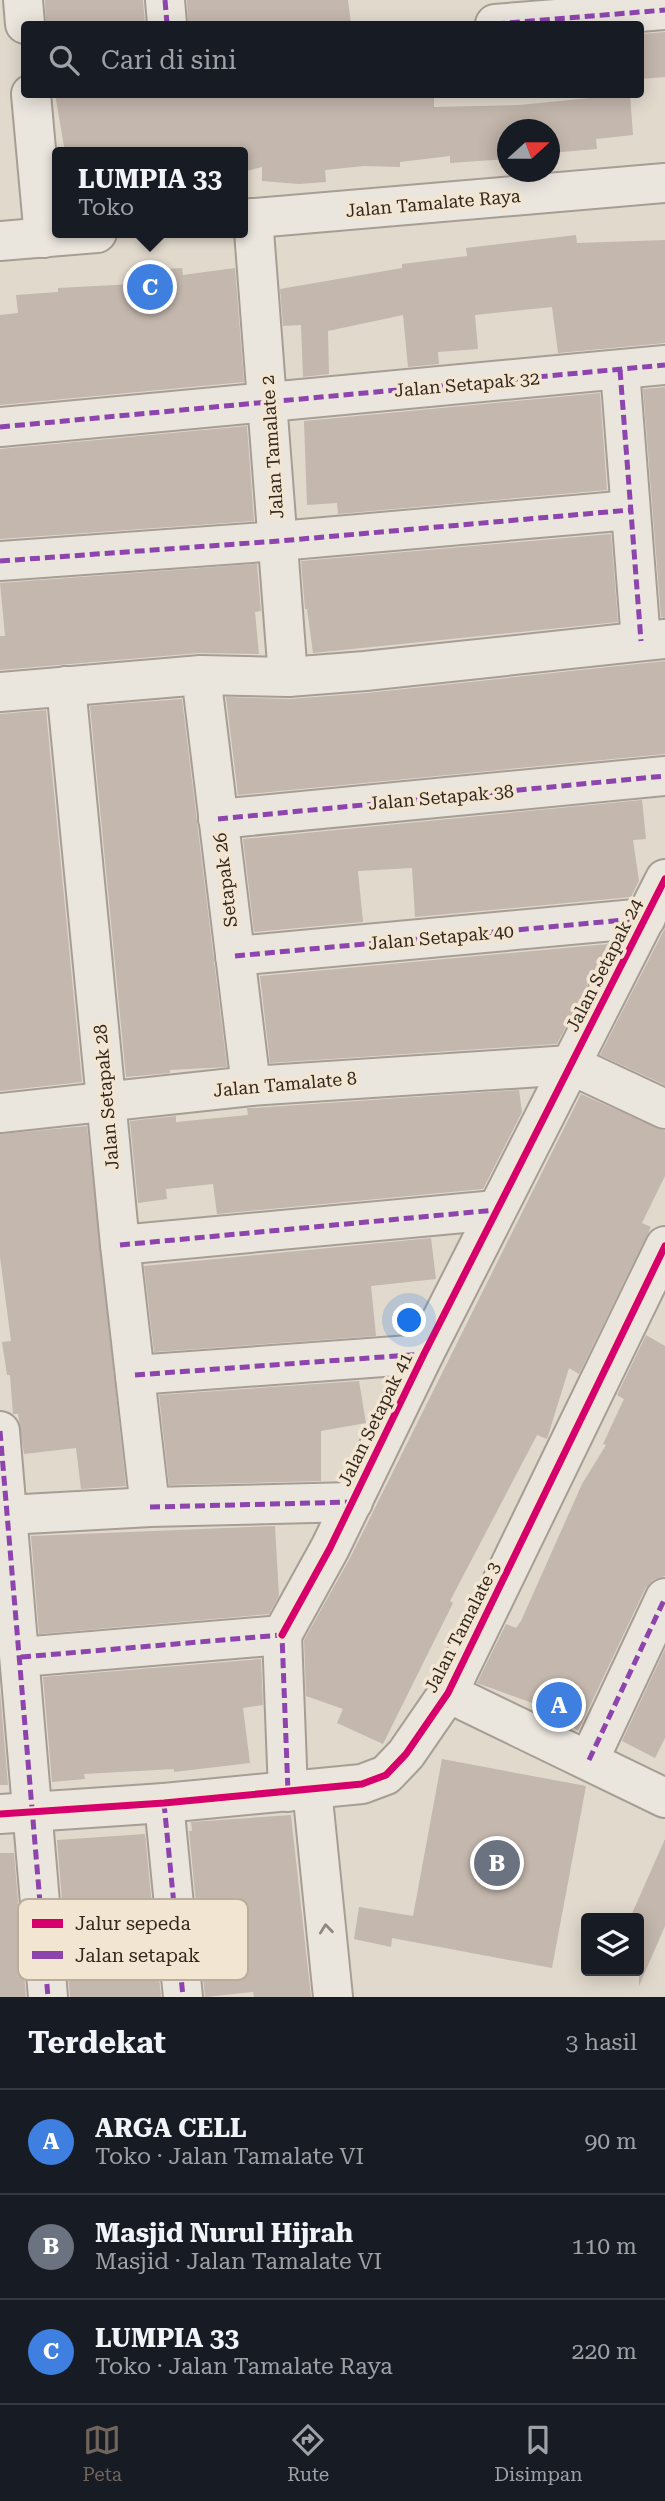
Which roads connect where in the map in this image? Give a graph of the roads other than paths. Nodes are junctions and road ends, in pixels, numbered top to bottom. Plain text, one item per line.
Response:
1 (23, 0) edge
2 (165, 0) edge
3 (665, 10) edge
4 (25, 21) edge
5 (167, 21) edge
6 (531, 21) edge
7 (21, 28) edge
8 (0, 32) edge
9 (31, 98) edge
10 (665, 183) edge
11 (248, 219) edge
12 (52, 237) edge
13 (44, 238) junction
14 (0, 241) edge
15 (665, 365) edge
16 (620, 370) junction
17 (269, 403) junction
18 (0, 427) edge
19 (631, 510) junction
20 (279, 541) junction
21 (0, 561) edge
22 (653, 640) edge
23 (201, 675) junction
24 (288, 677) junction
25 (66, 686) junction
26 (0, 692) edge
27 (665, 776) edge
28 (218, 819) junction
29 (665, 879) edge
30 (646, 918) junction
31 (235, 956) junction
32 (570, 1065) junction
33 (251, 1086) junction
34 (107, 1101) junction
35 (665, 1109) edge
36 (0, 1113) edge
37 (496, 1210) junction
38 (120, 1245) junction
39 (665, 1246) edge
40 (424, 1354) junction
41 (135, 1375) junction
42 (0, 1431) edge
43 (353, 1502) junction
44 (150, 1507) junction
45 (7, 1515) junction
46 (665, 1598) edge
47 (282, 1635) junction
48 (21, 1657) junction
49 (448, 1693) junction
50 (589, 1760) junction
51 (300, 1791) junction
52 (665, 1798) edge
53 (164, 1803) junction
54 (16, 1812) edge
55 (31, 1899) edge
56 (173, 1899) edge
57 (333, 1997) edge

1 - 4 street
2 - 5 street
3 - 6 street
7 - 8 street
9 - 13 street
10 - 11 street, Jalan Tamalate Raya
11 - 17 street, Jalan Tamalate 2
12 - 13 street
13 - 14 street
15 - 16 street, Jalan Setapak 32
16 - 17 street, Jalan Setapak 32
16 - 19 street
17 - 18 street, Jalan Setapak 32
17 - 20 street, Jalan Tamalate 2
19 - 20 street
19 - 22 street
20 - 21 street
20 - 24 street, Jalan Tamalate 2
22 - 24 street
23 - 24 street
23 - 25 street
23 - 28 street, Setapak 26
25 - 26 street
25 - 34 street, Jalan Setapak 28
27 - 28 street, Jalan Setapak 38
28 - 31 street, Setapak 26
29 - 30 street, Jalan Setapak 24
30 - 31 street, Jalan Setapak 40
30 - 32 street, Jalan Setapak 24
31 - 33 street, Setapak 26
32 - 33 street, Jalan Tamalate 8
32 - 35 street
32 - 37 street, Jalan Setapak 41
33 - 34 street, Jalan Tamalate 8
34 - 36 street, Jalan Tamalate 8
34 - 38 street, Jalan Setapak 28
37 - 38 street
37 - 40 street, Jalan Setapak 41
38 - 41 street, Jalan Setapak 28
39 - 49 street, Jalan Tamalate 3
40 - 41 street
40 - 43 street, Jalan Setapak 41
41 - 44 street, Jalan Setapak 28
42 - 45 street
43 - 44 street
43 - 47 street, Jalan Setapak 41
44 - 45 street
45 - 48 street
46 - 50 street
47 - 48 street
47 - 51 street
48 - 54 street
49 - 50 street
49 - 51 street, Jalan Tamalate 3
50 - 52 street
51 - 53 street, Jalan Tamalate 3
57 -> 51 street
53 - 54 street, Jalan Tamalate 3
53 - 56 street
54 - 55 street

